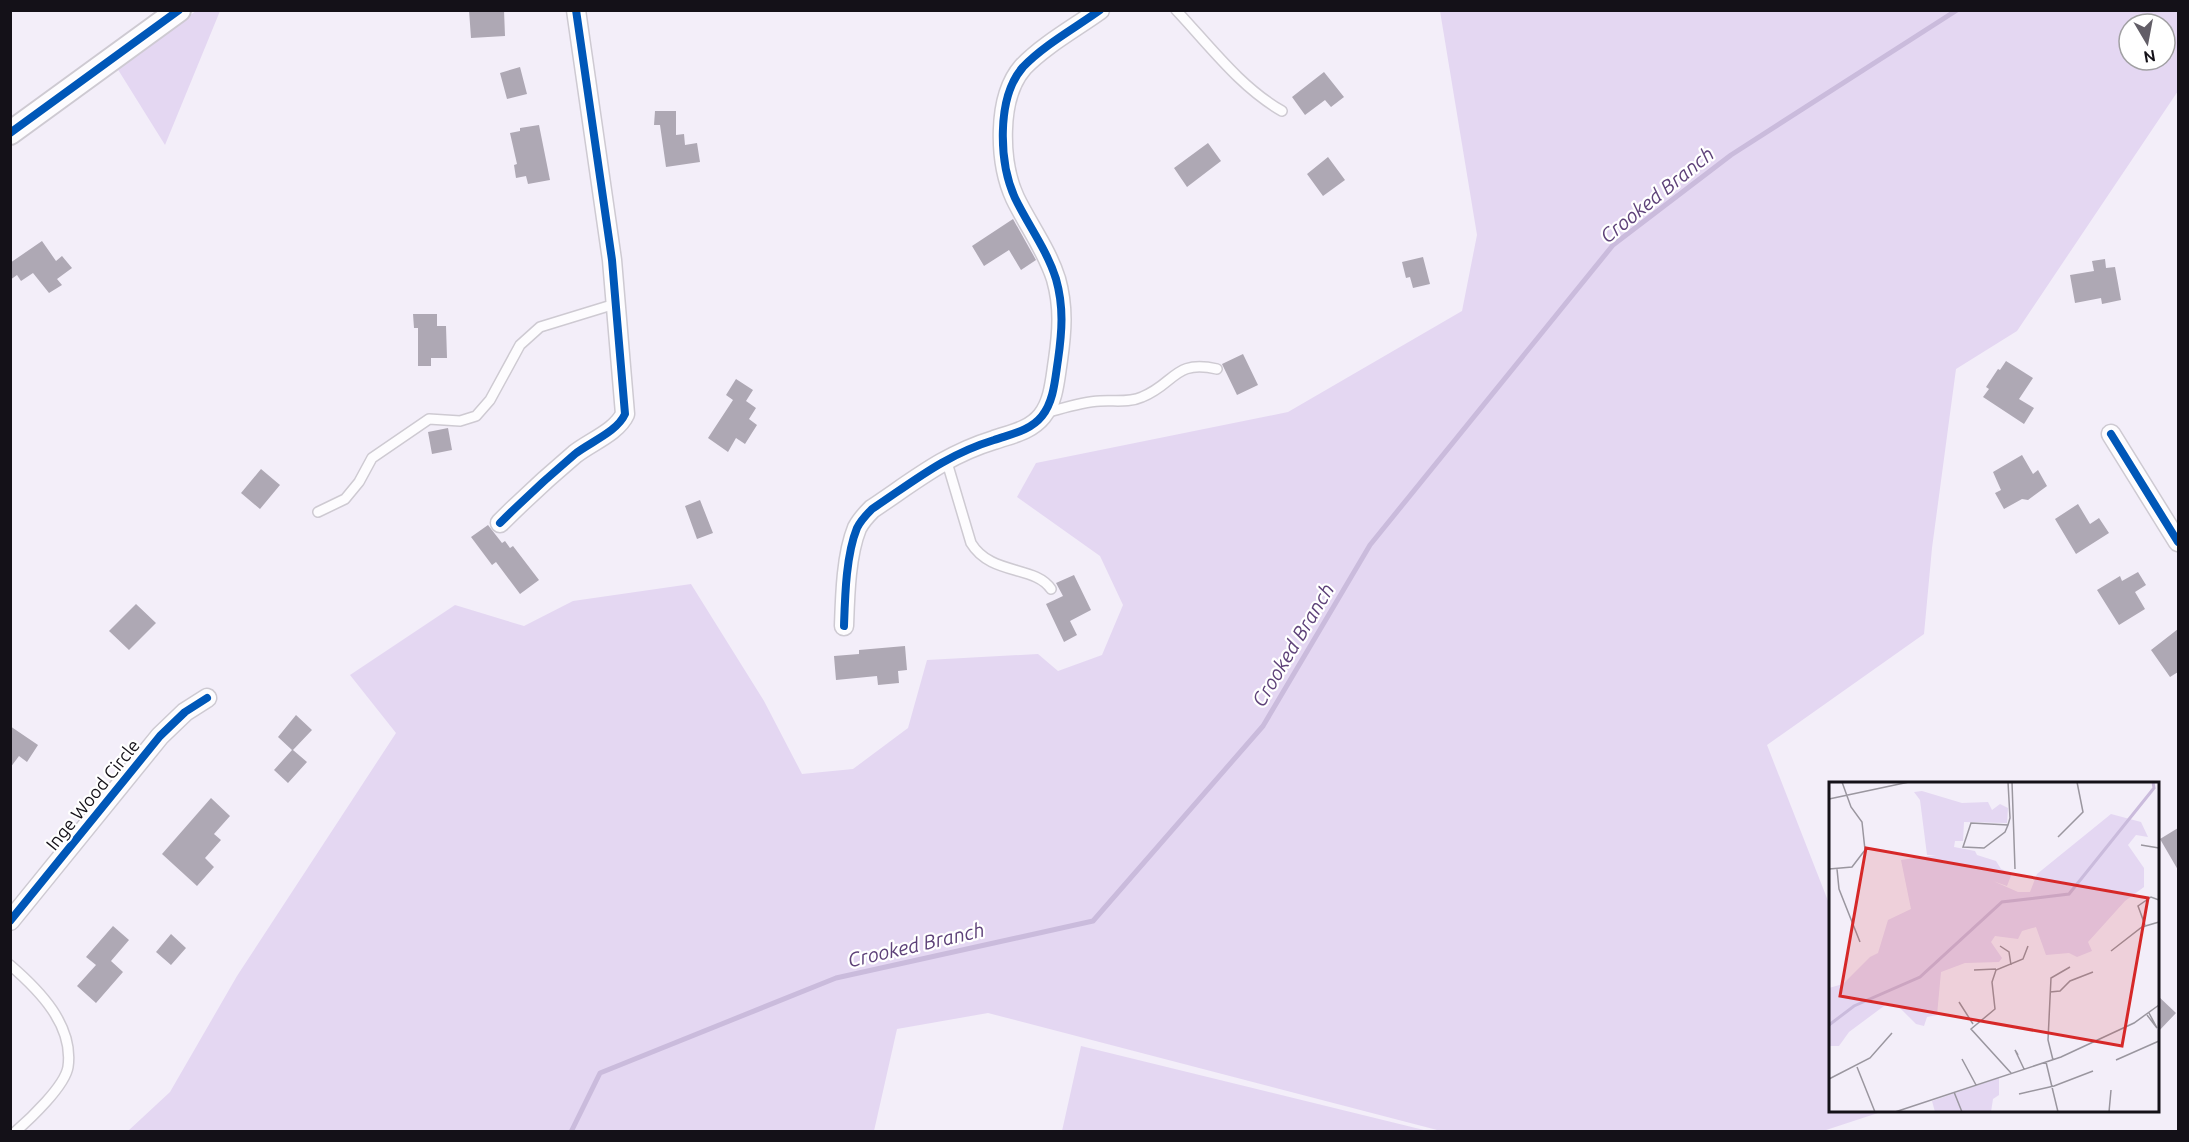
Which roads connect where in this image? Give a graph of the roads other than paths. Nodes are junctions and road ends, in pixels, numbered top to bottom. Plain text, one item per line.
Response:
1 (179, 10) edge
2 (576, 10) edge
3 (1100, 10) edge
4 (1176, 10) edge
5 (1282, 111) dead end
6 (10, 134) edge
7 (615, 304) junction
8 (1217, 369) dead end
9 (1044, 414) junction
10 (2111, 434) dead end
11 (946, 459) junction
12 (318, 512) dead end
13 (500, 524) dead end
14 (2178, 542) edge
15 (1051, 589) dead end
16 (844, 626) dead end
17 (207, 698) dead end
18 (10, 921) edge
19 (11, 966) edge
20 (15, 1131) edge

1 - 6 street
2 - 7 street
3 - 9 street
4 - 5 lane
7 - 12 lane
7 - 13 street
8 - 9 lane
9 - 11 street
10 - 14 street
11 - 15 lane
11 - 16 street
17 - 18 street, Inge Wood Circle
19 - 20 lane

